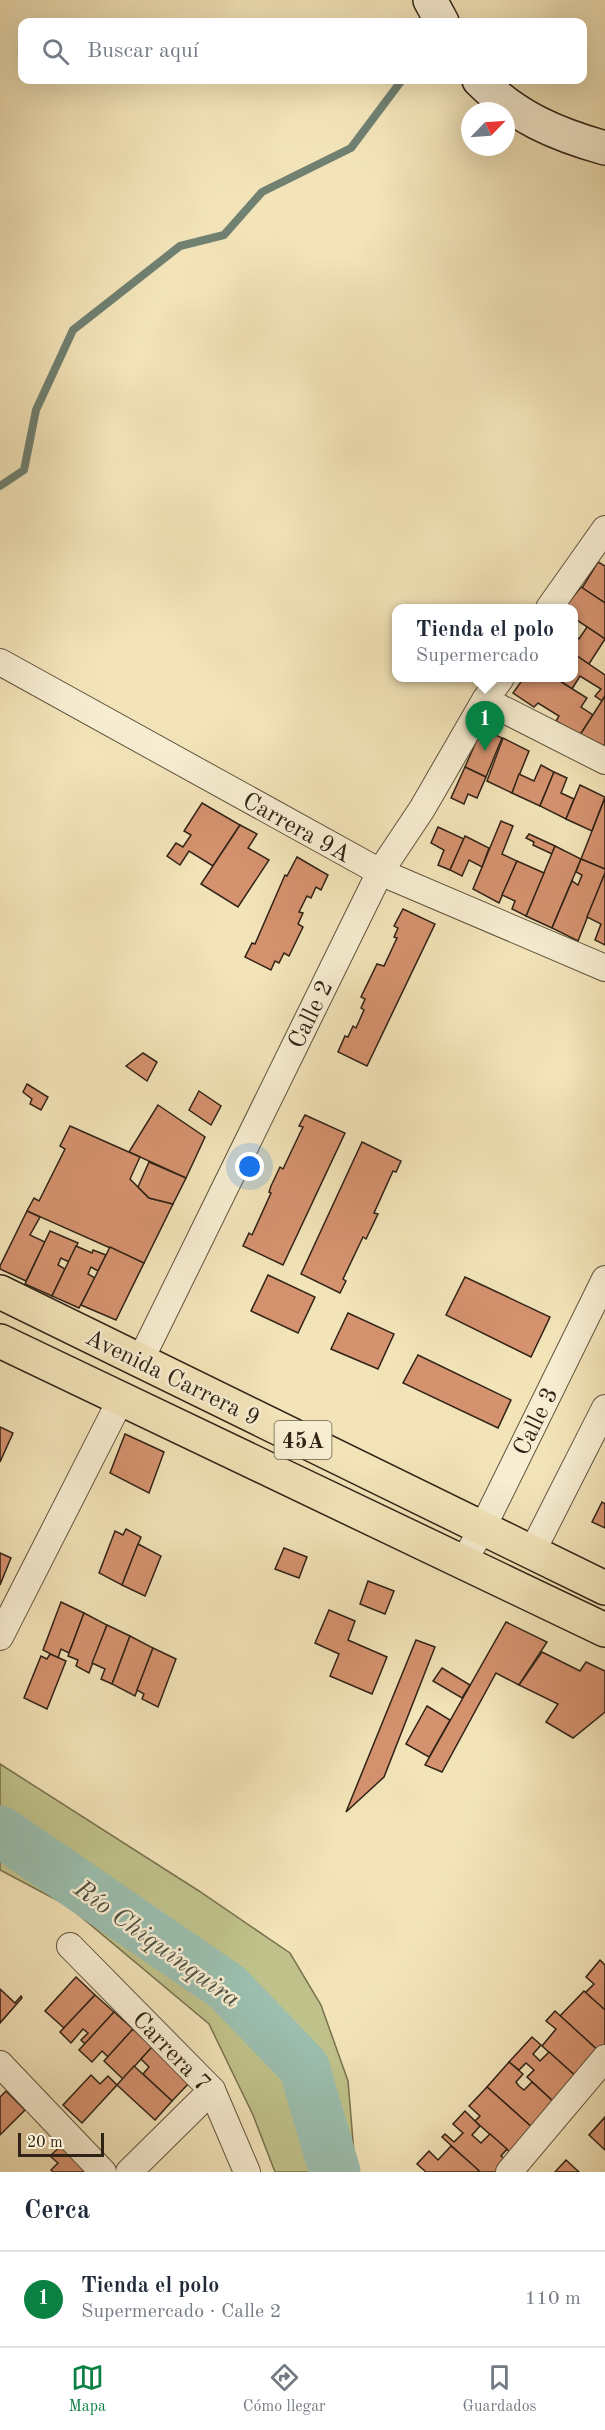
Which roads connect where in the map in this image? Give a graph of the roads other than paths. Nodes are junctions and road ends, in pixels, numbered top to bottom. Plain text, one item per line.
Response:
1 (430, 0) edge
2 (440, 18) edge
3 (483, 84) edge
4 (605, 148) edge
5 (605, 529) edge
6 (552, 604) edge
7 (0, 662) edge
8 (498, 682) edge
9 (485, 700) junction
10 (605, 761) edge
11 (380, 872) junction
12 (605, 968) edge
13 (605, 1279) edge
14 (0, 1293) edge
15 (0, 1341) edge
16 (140, 1361) junction
17 (121, 1399) junction
18 (605, 1408) edge
19 (483, 1527) junction
20 (532, 1552) junction
21 (463, 1563) junction
22 (605, 1588) edge
23 (605, 1630) edge
24 (0, 1637) edge
25 (70, 1946) dead end
26 (605, 2058) edge
27 (2, 2071) edge
28 (212, 2090) junction
29 (103, 2172) edge
30 (129, 2172) edge
31 (248, 2172) edge
32 (509, 2172) edge

1 - 2 main road
3 - 4 main road
5 - 6 street
7 - 11 street, Carrera 9A
8 - 9 street, Calle 2
9 - 10 street
9 - 11 street, Calle 2
11 - 12 street, Carrera 9A
11 - 16 street, Calle 2
13 - 19 street, Calle 3
14 - 16 main road, Avenida Carrera 9 / 45A
15 - 17 main road, Avenida Carrera 9 / 45A
16 - 19 main road, Avenida Carrera 9 / 45A
17 - 21 main road, Avenida Carrera 9 / 45A
17 - 24 street
18 - 20 street
19 - 20 main road, Avenida Carrera 9 / 45A
19 - 21 street, Calle 3
20 - 22 main road, Avenida Carrera 9 / 45A
21 - 23 main road, Avenida Carrera 9 / 45A
25 - 28 street, Carrera 7
26 - 32 street
27 - 29 street
28 - 30 street
28 - 31 street, Carrera 7

